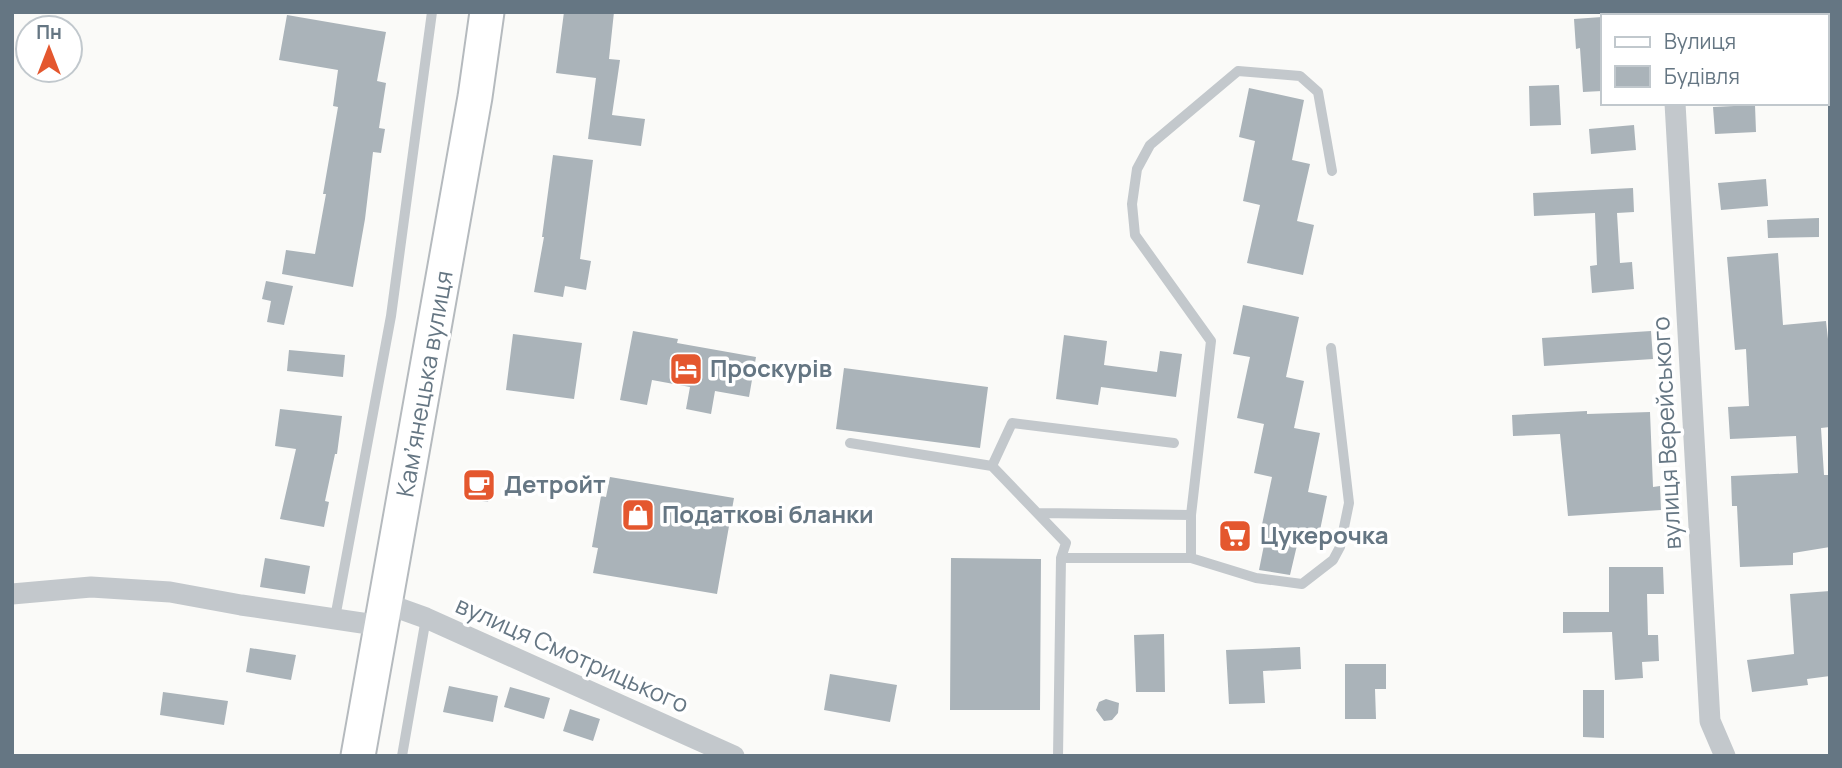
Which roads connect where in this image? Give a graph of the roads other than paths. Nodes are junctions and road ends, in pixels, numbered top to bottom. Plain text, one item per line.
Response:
1 (432, 12) edge
2 (486, 12) edge
3 (1675, 105) edge
4 (1332, 171) dead end
5 (1331, 348) dead end
6 (850, 443) dead end
7 (1174, 443) dead end
8 (992, 466) junction
9 (1038, 513) junction
10 (1191, 515) junction
11 (1061, 558) junction
12 (1191, 558) junction
13 (12, 594) edge
14 (384, 615) junction
15 (335, 618) junction
16 (426, 618) junction
17 (358, 756) edge
18 (402, 756) edge
19 (734, 756) edge
20 (1058, 756) edge
21 (1725, 756) edge

1 - 15 lane
2 - 14 main road, Камʼянецька вулиця
3 - 21 street, вулиця Верейського
4 - 10 lane
5 - 12 lane
6 - 8 lane
7 - 8 lane
8 - 9 lane
9 - 10 lane
9 - 11 lane
10 - 12 lane
11 - 12 lane
11 - 20 lane
13 - 15 street, вулиця Смотрицького
14 - 15 street, вулиця Смотрицького
14 - 16 street, вулиця Смотрицького
14 - 17 main road, Камʼянецька вулиця
16 - 18 lane
16 - 19 street, вулиця Смотрицького

